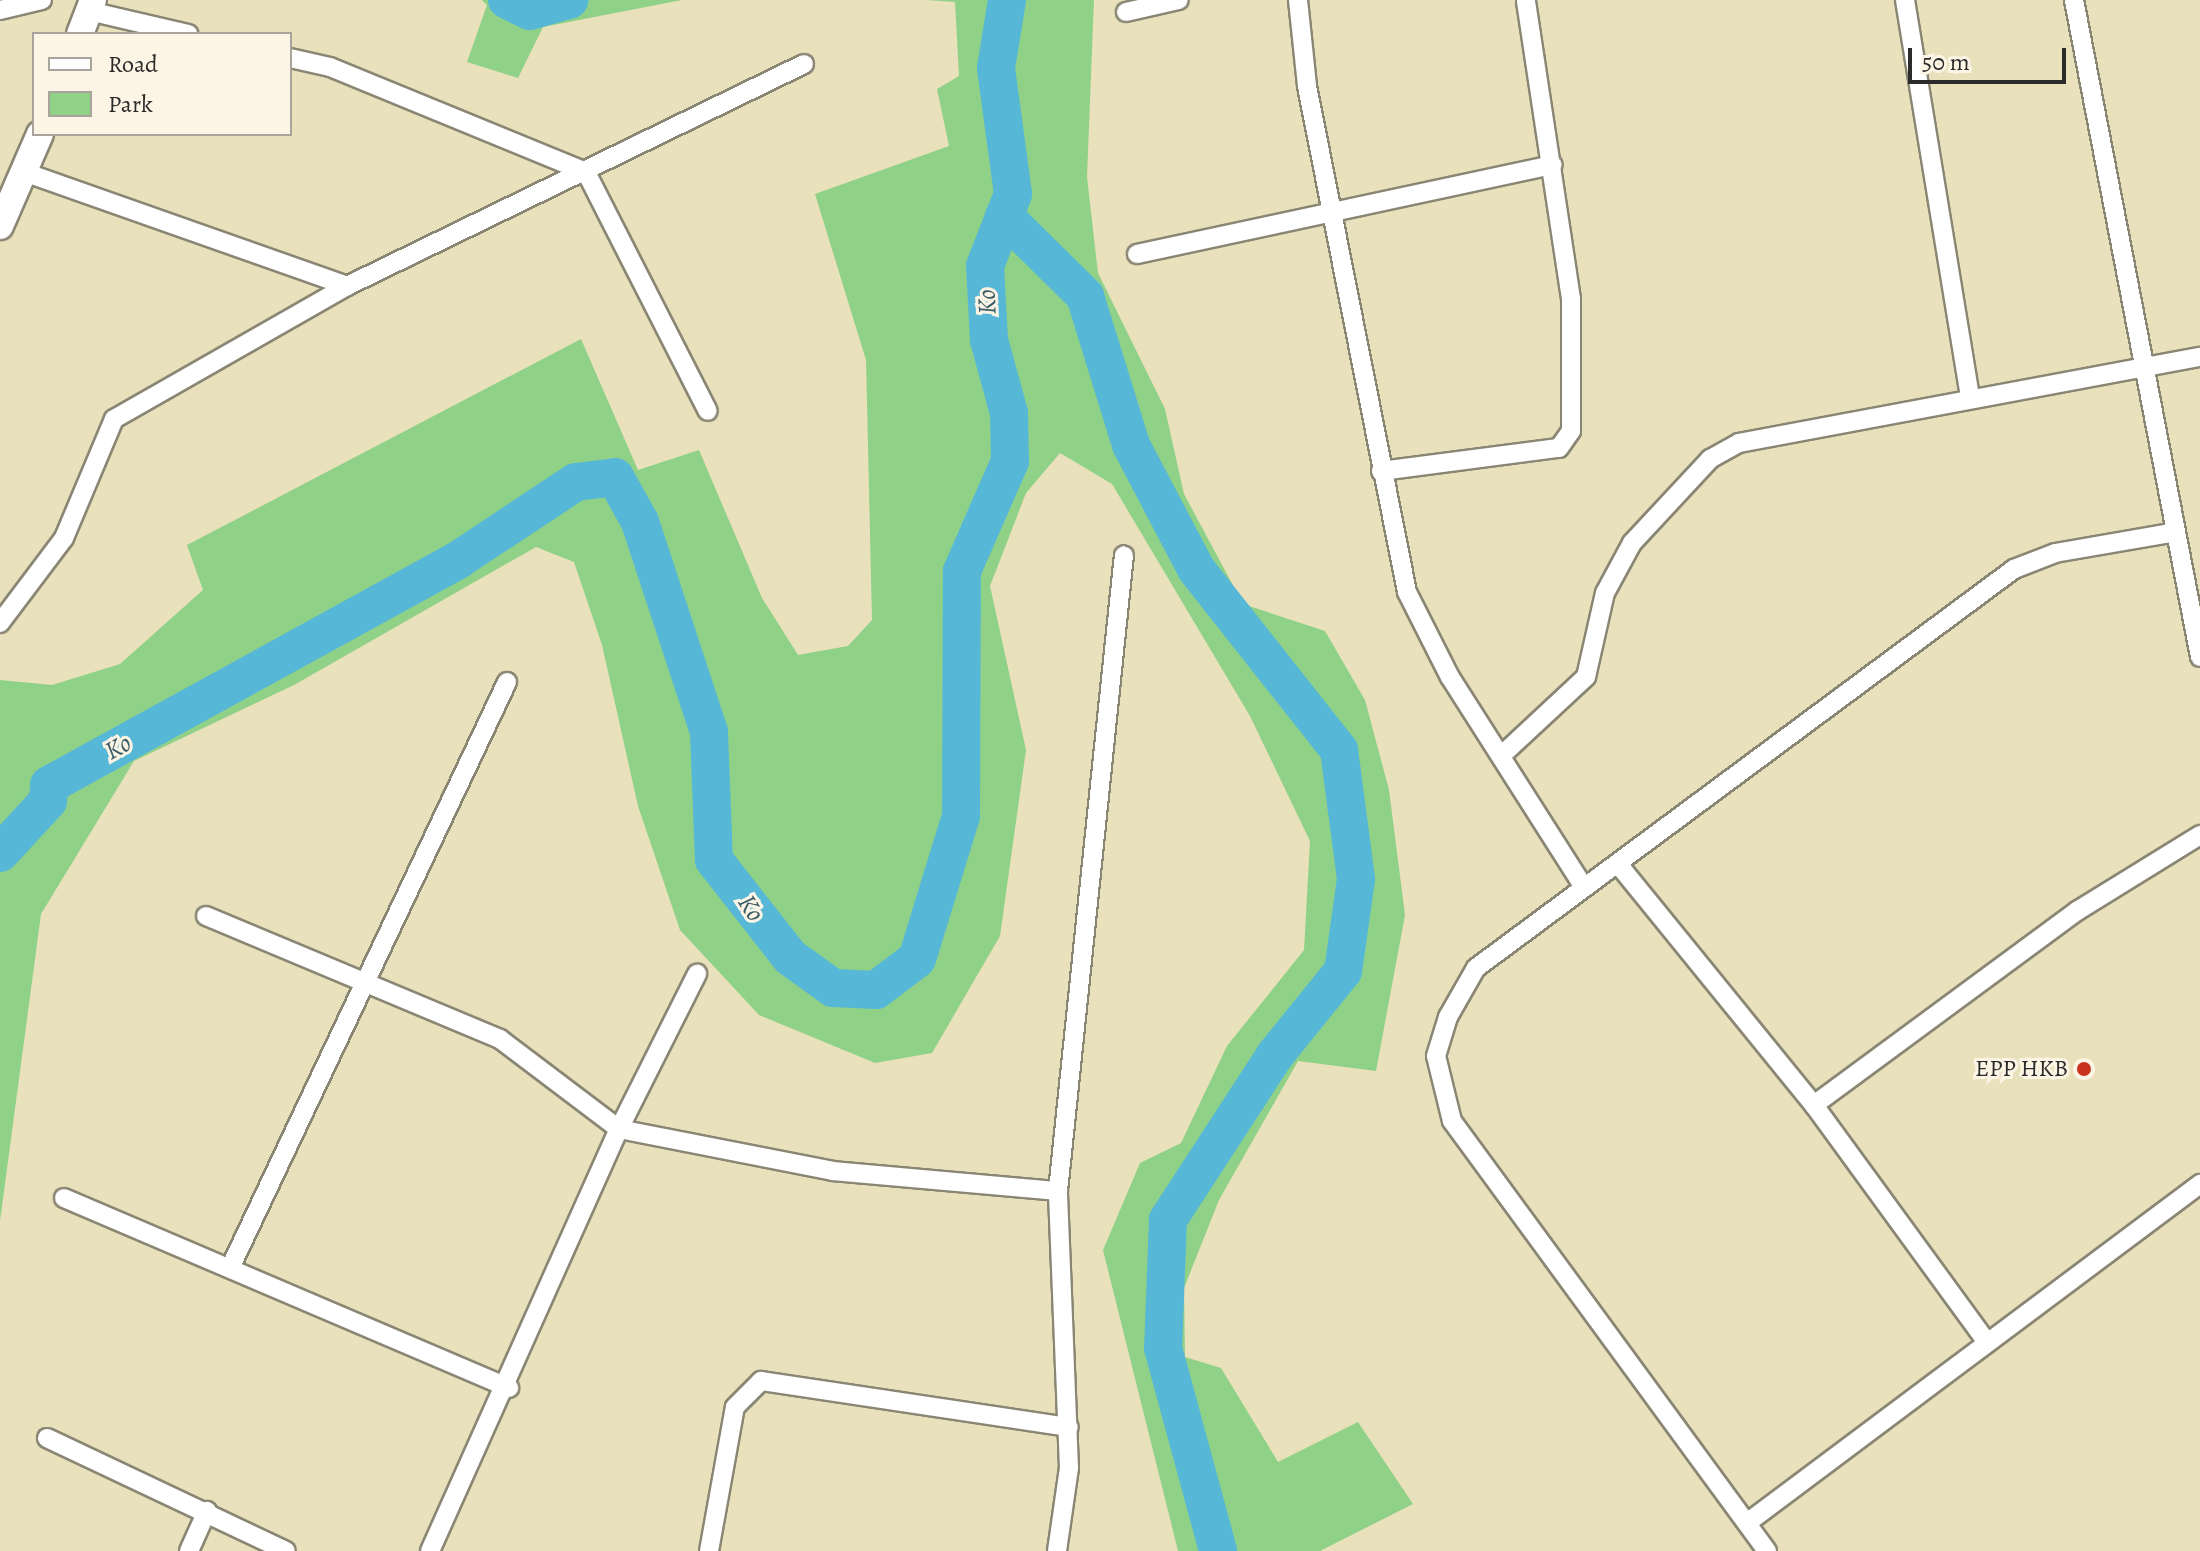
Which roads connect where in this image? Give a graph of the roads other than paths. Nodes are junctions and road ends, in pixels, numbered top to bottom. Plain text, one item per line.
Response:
1 (42, 0) edge
2 (1179, 0) edge
3 (1298, 0) edge
4 (1526, 0) edge
5 (1905, 0) edge
6 (2074, 0) edge
7 (0, 10) edge
8 (1126, 12) dead end
9 (87, 15) edge
10 (177, 32) edge
11 (292, 58) edge
12 (804, 64) dead end
13 (39, 136) edge
14 (1553, 165) junction
15 (24, 172) junction
16 (586, 172) junction
17 (1335, 212) junction
18 (0, 226) edge
19 (1137, 254) dead end
20 (347, 286) junction
21 (2200, 357) edge
22 (2141, 371) junction
23 (1970, 398) junction
24 (708, 411) dead end
25 (1381, 471) junction
26 (2171, 533) junction
27 (1124, 555) dead end
28 (0, 623) edge
29 (2200, 657) edge
30 (507, 682) dead end
31 (1502, 755) junction
32 (2200, 835) edge
33 (1618, 864) junction
34 (1584, 887) junction
35 (206, 916) dead end
36 (697, 974) dead end
37 (365, 980) junction
38 (1814, 1105) junction
39 (619, 1129) junction
40 (2200, 1184) edge
41 (1058, 1191) junction
42 (64, 1198) dead end
43 (231, 1266) junction
44 (1986, 1341) junction
45 (509, 1388) junction
46 (1069, 1427) junction
47 (47, 1438) dead end
48 (207, 1511) junction
49 (1747, 1523) junction
50 (189, 1551) edge
51 (286, 1551) edge
52 (430, 1551) edge
53 (709, 1551) edge
54 (1057, 1551) edge
55 (1767, 1551) edge

1 - 7 street
2 - 8 street
3 - 17 street
4 - 14 street
5 - 23 street
6 - 22 street
9 - 10 street
11 - 16 street
12 - 16 street
13 - 15 main road
14 - 17 street
14 - 25 street
15 - 18 main road
15 - 20 street
16 - 20 street
16 - 24 street
17 - 19 street
17 - 25 street
20 - 28 street
21 - 22 street
22 - 23 street
22 - 26 street
23 - 31 street
25 - 31 street
26 - 29 street
26 - 33 street
27 - 41 street
30 - 37 street
31 - 34 street
32 - 38 street
33 - 34 street
33 - 38 street
34 - 49 street
35 - 37 street
36 - 39 street
37 - 39 street
37 - 43 street
38 - 44 street
39 - 41 street
39 - 45 street
40 - 44 street
41 - 46 street
42 - 43 street
43 - 45 street
44 - 49 street
45 - 52 street
46 - 53 street
46 - 54 street
47 - 48 street
48 - 50 street
48 - 51 street
49 - 55 street

